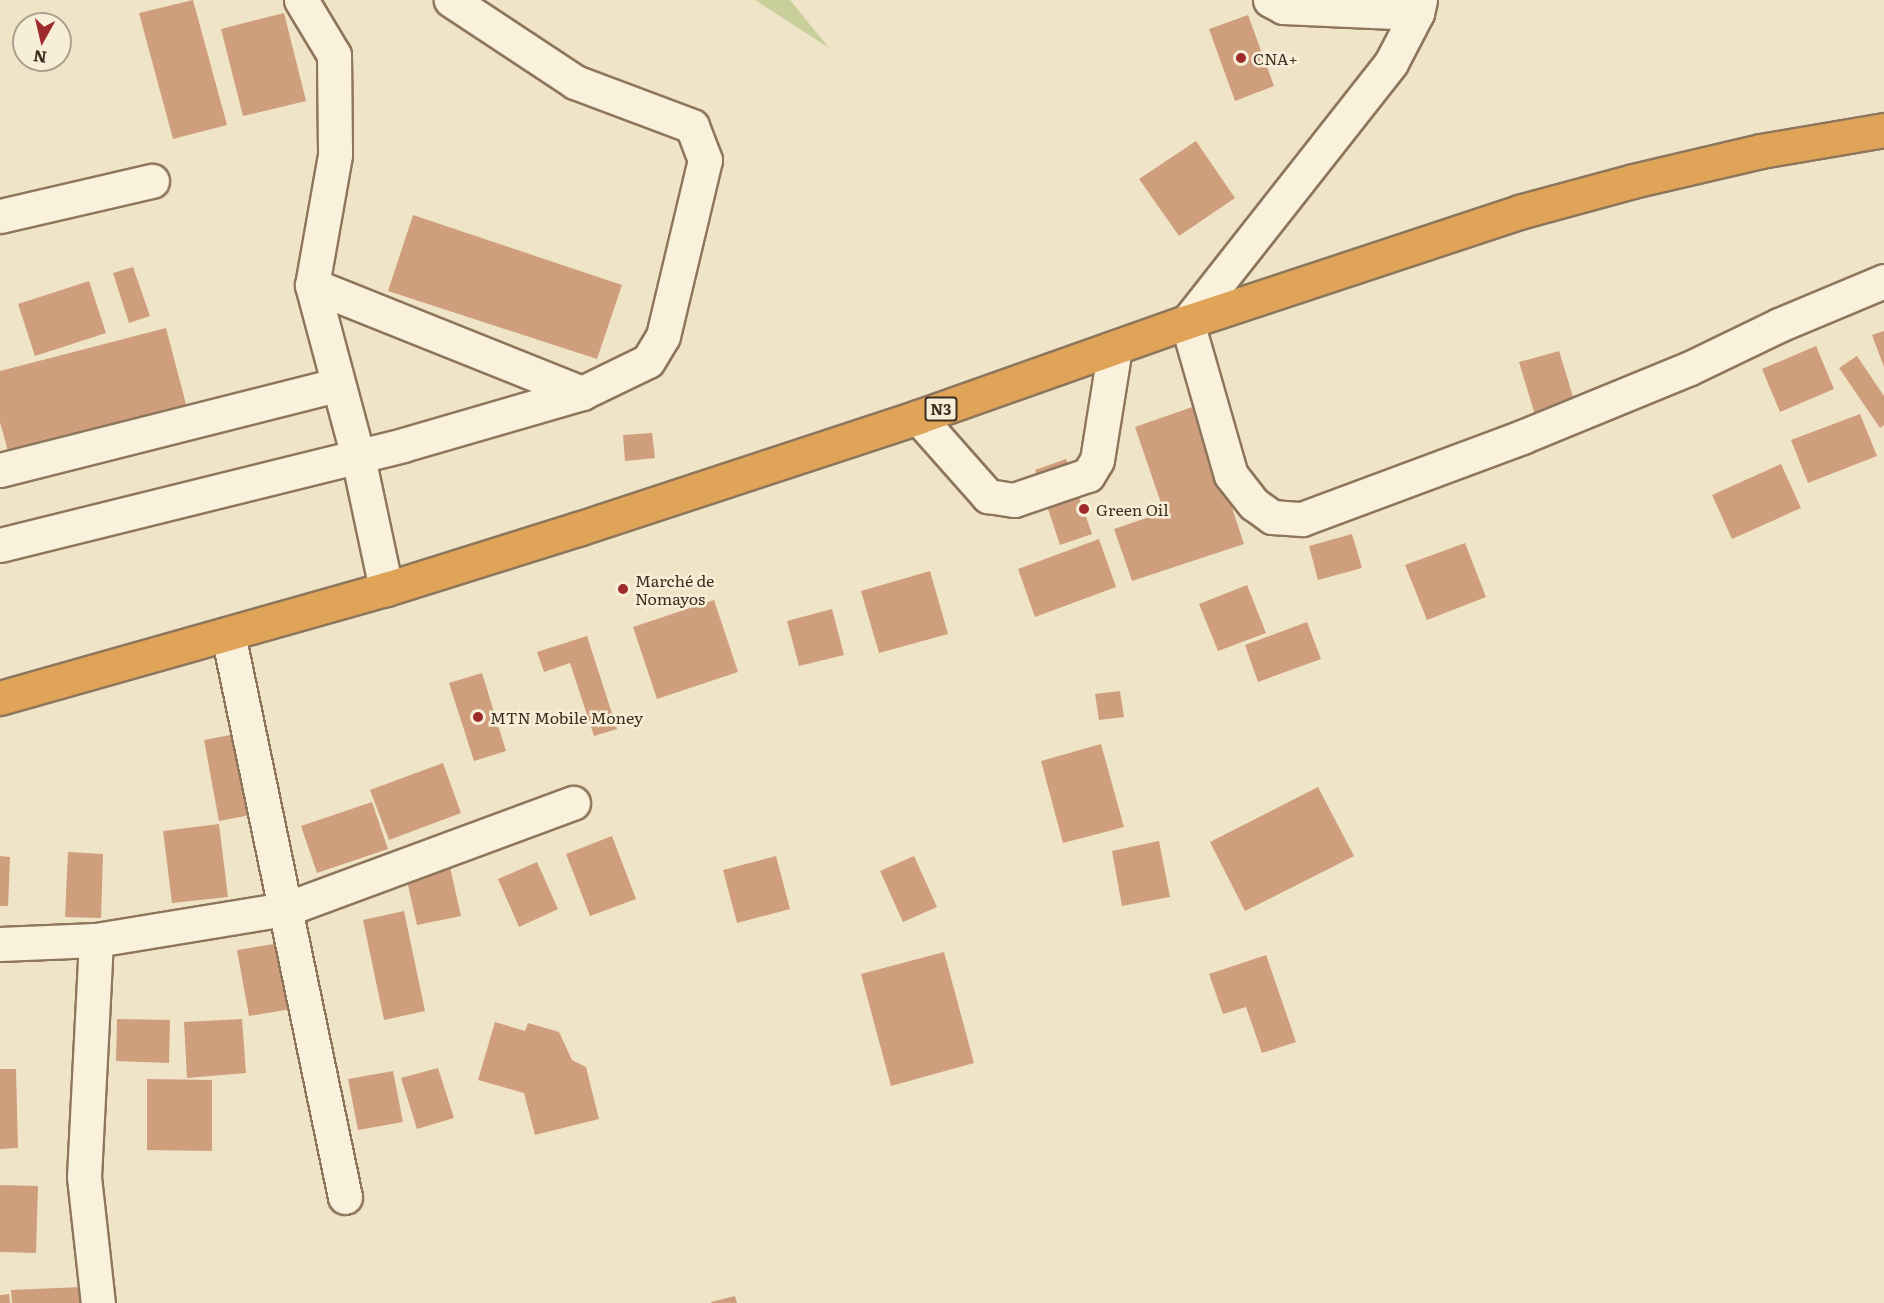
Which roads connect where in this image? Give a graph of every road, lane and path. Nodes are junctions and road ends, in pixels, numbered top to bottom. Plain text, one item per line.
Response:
1 (301, 0) edge
2 (451, 0) edge
3 (1270, 0) edge
4 (1419, 7) edge
5 (1884, 130) edge
6 (152, 181) dead end
7 (0, 216) edge
8 (1884, 281) edge
9 (312, 285) junction
10 (1186, 321) junction
11 (1115, 347) junction
12 (337, 385) junction
13 (582, 393) junction
14 (918, 417) junction
15 (358, 457) junction
16 (0, 470) edge
17 (0, 545) edge
18 (386, 589) junction
19 (228, 634) junction
20 (0, 698) edge
21 (573, 803) dead end
22 (286, 909) junction
23 (96, 940) junction
24 (0, 945) edge
25 (345, 1197) dead end
26 (98, 1303) edge

1 - 9 street
2 - 13 street
3 - 4 street
4 - 10 street
5 - 10 highway, N3
6 - 7 street
8 - 10 street
9 - 12 street
9 - 13 street
10 - 11 highway, N3
11 - 14 highway, N3
11 - 14 street
12 - 15 street
12 - 16 street
13 - 15 street
14 - 18 highway, N3
15 - 17 street
15 - 18 street
18 - 19 highway, N3
19 - 20 highway, N3
19 - 22 street
21 - 22 street
22 - 23 street
22 - 25 street
23 - 24 street
23 - 26 street

